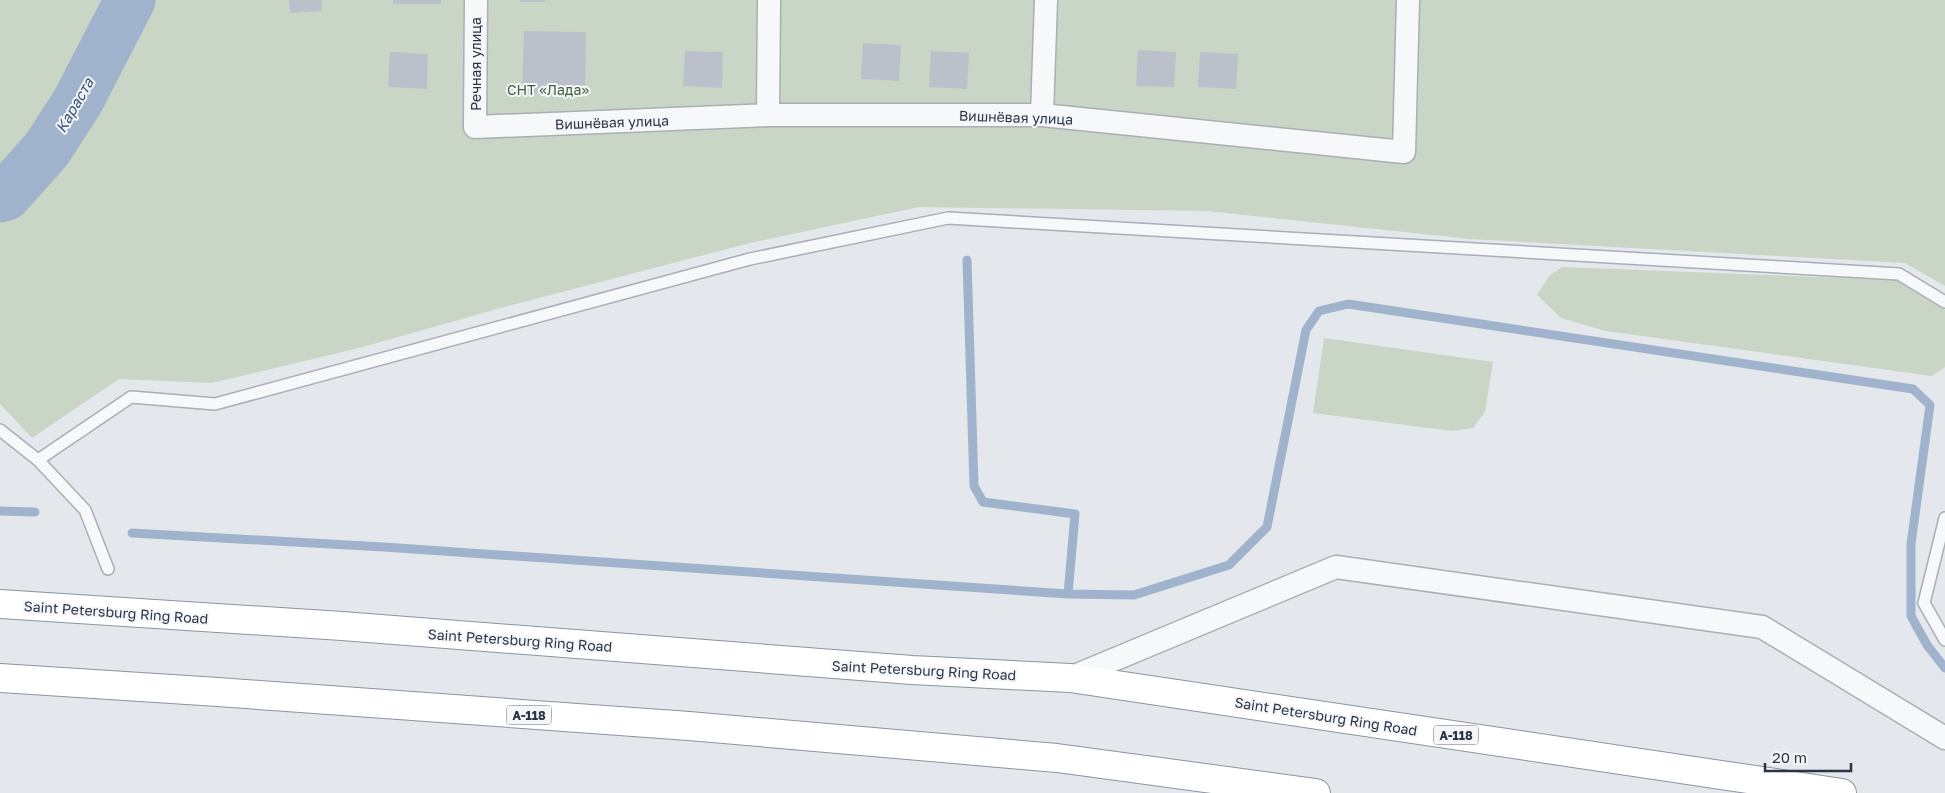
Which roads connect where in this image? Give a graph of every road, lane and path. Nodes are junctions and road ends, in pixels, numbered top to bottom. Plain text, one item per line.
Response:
1 (476, 0) edge
2 (770, 0) edge
3 (1046, 0) edge
4 (1408, 0) edge
5 (768, 115) junction
6 (1042, 115) junction
7 (475, 127) joint
8 (1945, 302) edge
9 (0, 430) edge
10 (38, 460) junction
11 (1945, 518) edge
12 (108, 569) dead end
13 (0, 604) edge
14 (1945, 640) edge
15 (0, 678) edge
16 (1070, 678) junction
17 (1945, 738) edge
18 (1316, 793) edge
19 (1842, 793) edge

1 - 7 street, Речная улица
2 - 5 street
3 - 6 street
4 - 6 street, Вишнёвая улица
5 - 6 street, Вишнёвая улица
5 - 7 street, Вишнёвая улица
8 - 10 lane
9 - 10 lane
10 - 12 lane
11 - 14 lane
13 - 16 highway, Saint Petersburg Ring Road / А-118
15 - 18 highway, А-118
16 - 17 street
16 - 19 highway, Saint Petersburg Ring Road / А-118

